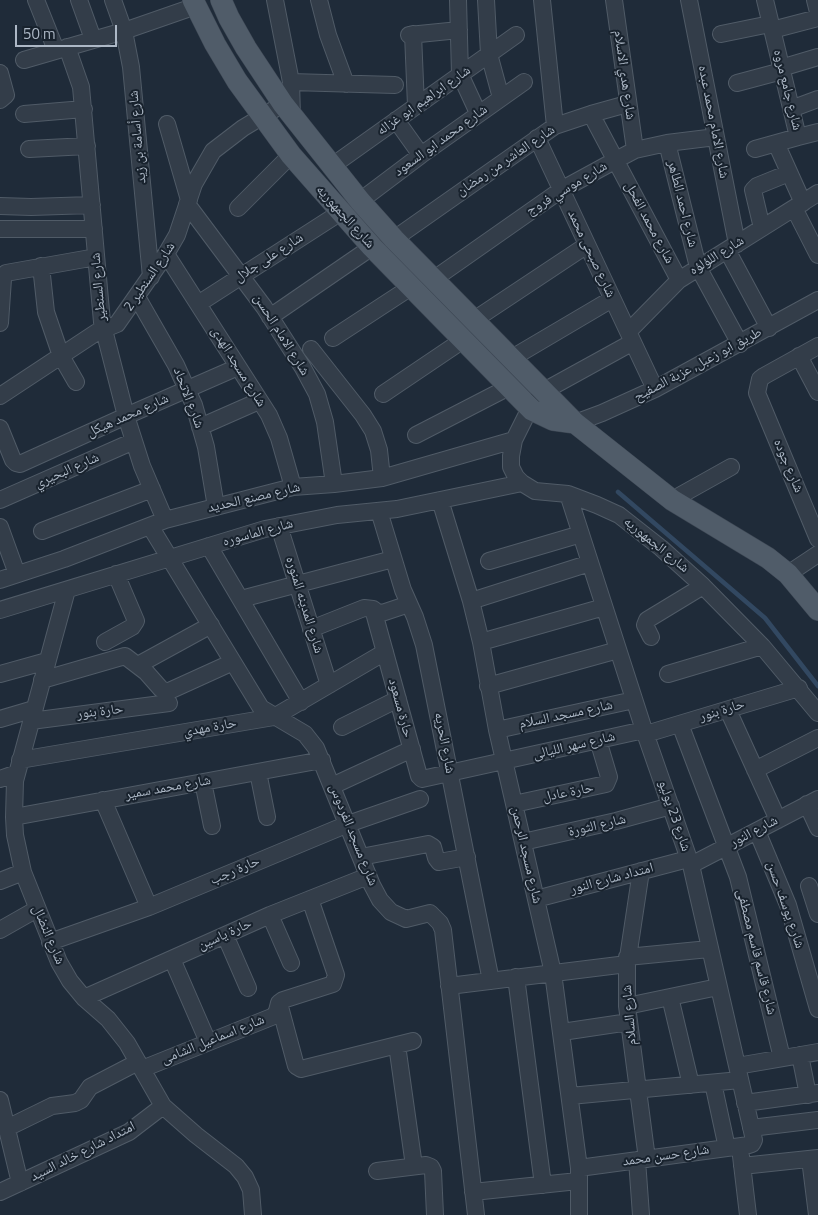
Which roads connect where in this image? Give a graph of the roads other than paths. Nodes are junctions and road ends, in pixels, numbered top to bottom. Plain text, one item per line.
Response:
1 (36, 0) edge
2 (79, 0) edge
3 (113, 0) edge
4 (221, 0) edge
5 (274, 0) edge
6 (319, 0) edge
7 (458, 0) edge
8 (486, 0) edge
9 (542, 0) edge
10 (614, 0) edge
11 (690, 0) edge
12 (765, 0) edge
13 (815, 0) edge
14 (195, 3) edge
15 (818, 12) edge
16 (818, 18) edge
17 (771, 27) junction
18 (459, 30) junction
19 (124, 31) junction
20 (721, 34) dead end
21 (516, 35) dead end
22 (93, 39) junction
23 (61, 48) junction
24 (489, 54) junction
25 (818, 57) edge
26 (24, 60) dead end
27 (782, 70) junction
28 (0, 73) edge
29 (460, 74) junction
30 (291, 82) junction
31 (524, 82) dead end
32 (737, 83) dead end
33 (346, 84) junction
34 (395, 85) dead end
35 (500, 98) junction
36 (818, 99) edge
37 (0, 100) edge
38 (627, 104) junction
39 (416, 106) junction
40 (84, 109) junction
41 (791, 109) junction
42 (287, 110) junction
43 (24, 114) dead end
44 (478, 114) junction
45 (591, 114) junction
46 (262, 115) junction
47 (396, 120) junction
48 (167, 124) dead end
49 (556, 126) junction
50 (817, 135) edge
51 (798, 137) junction
52 (537, 138) junction
53 (716, 138) junction
54 (667, 143) junction
55 (776, 143) junction
56 (87, 146) junction
57 (30, 149) dead end
58 (755, 149) dead end
59 (635, 150) junction
60 (291, 155) junction
61 (420, 155) junction
62 (616, 160) junction
63 (332, 166) junction
64 (789, 173) junction
65 (561, 190) junction
66 (818, 193) edge
67 (360, 201) junction
68 (188, 202) junction
69 (92, 205) junction
70 (0, 206) edge
71 (798, 206) junction
72 (238, 208) dead end
73 (340, 212) junction
74 (762, 228) junction
75 (0, 229) edge
76 (94, 229) junction
77 (394, 239) junction
78 (587, 245) junction
79 (372, 247) junction
80 (732, 247) junction
81 (166, 254) junction
82 (818, 255) edge
83 (96, 257) junction
84 (41, 266) junction
85 (698, 267) junction
86 (242, 276) junction
87 (151, 277) junction
88 (434, 279) junction
89 (679, 280) junction
90 (411, 288) junction
91 (137, 296) junction
92 (612, 298) junction
93 (818, 300) edge
94 (198, 304) junction
95 (270, 317) junction
96 (474, 320) junction
97 (0, 323) edge
98 (103, 328) junction
99 (769, 328) junction
100 (333, 338) dead end
101 (630, 338) junction
102 (463, 340) junction
103 (740, 344) junction
104 (818, 346) edge
105 (310, 349) dead end
106 (61, 356) junction
107 (799, 356) junction
108 (512, 358) junction
109 (238, 367) junction
110 (76, 382) dead end
111 (509, 387) junction
112 (187, 389) junction
113 (655, 390) junction
114 (544, 391) junction
115 (818, 392) edge
116 (383, 394) dead end
117 (0, 396) edge
118 (259, 400) junction
119 (530, 408) junction
120 (126, 416) junction
121 (575, 423) junction
122 (200, 426) junction
123 (416, 435) dead end
124 (2, 438) edge
125 (514, 440) junction
126 (134, 441) junction
127 (731, 467) dead end
128 (382, 478) junction
129 (522, 483) junction
130 (334, 484) junction
131 (292, 487) junction
132 (152, 489) junction
133 (568, 494) junction
134 (0, 500) edge
135 (440, 500) junction
136 (672, 500) junction
137 (216, 507) junction
138 (379, 511) junction
139 (158, 523) junction
140 (279, 526) junction
141 (0, 527) edge
142 (42, 531) dead end
143 (581, 534) junction
144 (818, 539) edge
145 (209, 546) junction
146 (818, 554) edge
147 (169, 557) junction
148 (394, 559) junction
149 (489, 561) dead end
150 (590, 563) junction
151 (17, 574) junction
152 (116, 574) junction
153 (788, 574) junction
154 (0, 580) edge
155 (297, 584) junction
156 (704, 586) junction
157 (67, 590) junction
158 (241, 599) junction
159 (471, 601) junction
160 (409, 604) junction
161 (604, 607) junction
162 (373, 609) junction
163 (0, 610) edge
164 (818, 610) edge
165 (211, 625) junction
166 (311, 628) junction
167 (651, 638) dead end
168 (105, 642) dead end
169 (481, 642) junction
170 (762, 646) junction
171 (618, 650) junction
172 (385, 652) junction
173 (47, 661) junction
174 (233, 662) junction
175 (138, 665) junction
176 (0, 674) edge
177 (668, 674) dead end
178 (42, 680) junction
179 (329, 685) junction
180 (488, 686) junction
181 (798, 688) junction
182 (398, 699) junction
183 (634, 700) junction
184 (301, 702) junction
185 (169, 703) dead end
186 (728, 710) junction
187 (818, 712) edge
188 (32, 715) junction
189 (274, 717) junction
190 (0, 719) edge
191 (680, 724) junction
192 (342, 727) dead end
193 (497, 730) junction
194 (645, 732) junction
195 (818, 738) edge
196 (598, 740) junction
197 (412, 750) junction
198 (322, 760) junction
199 (504, 761) junction
200 (18, 766) junction
201 (755, 770) junction
202 (258, 772) junction
203 (450, 774) junction
204 (0, 779) edge
205 (203, 782) junction
206 (332, 786) junction
207 (420, 799) dead end
208 (103, 800) junction
209 (813, 801) edge
210 (514, 804) junction
211 (670, 806) junction
212 (14, 817) junction
213 (267, 817) dead end
214 (778, 820) junction
215 (348, 824) junction
216 (212, 826) dead end
217 (818, 828) edge
218 (756, 831) junction
219 (523, 842) junction
220 (726, 847) junction
221 (360, 856) junction
222 (467, 857) junction
223 (690, 862) junction
224 (641, 871) junction
225 (23, 872) junction
226 (368, 876) junction
227 (0, 881) edge
228 (808, 886) dead end
229 (310, 899) junction
230 (536, 899) junction
231 (149, 907) junction
232 (37, 909) junction
233 (818, 914) edge
234 (270, 915) junction
235 (0, 930) edge
236 (225, 935) junction
237 (50, 942) junction
238 (709, 948) junction
239 (172, 959) junction
240 (627, 961) junction
241 (291, 963) dead end
242 (553, 973) junction
243 (516, 977) junction
244 (491, 980) junction
245 (449, 986) junction
246 (718, 987) junction
247 (248, 988) dead end
248 (670, 997) junction
249 (84, 998) junction
250 (279, 1003) junction
251 (818, 1009) edge
252 (628, 1014) junction
253 (562, 1032) junction
254 (208, 1042) junction
255 (818, 1052) edge
256 (800, 1055) junction
257 (782, 1058) junction
258 (140, 1066) junction
259 (738, 1073) junction
260 (714, 1082) junction
261 (691, 1085) junction
262 (638, 1090) junction
263 (813, 1094) edge
264 (570, 1096) junction
265 (0, 1100) edge
266 (745, 1103) junction
267 (163, 1106) junction
268 (818, 1120) edge
269 (7, 1128) junction
270 (743, 1142) junction
271 (814, 1158) edge
272 (642, 1160) junction
273 (414, 1166) junction
274 (742, 1166) junction
275 (377, 1171) dead end
276 (578, 1174) junction
277 (20, 1184) junction
278 (542, 1185) junction
279 (0, 1192) edge
280 (473, 1192) junction
281 (253, 1215) edge
282 (435, 1215) edge
283 (476, 1215) edge
284 (579, 1215) edge
285 (641, 1215) edge
286 (748, 1215) edge
287 (817, 1215) edge

1 - 23 street, شارع السنطير
2 - 22 street
3 - 19 street, شارع أسامة بن زيد
4 - 42 main road, شارع الجمهوريه
5 - 30 street
6 - 33 street
7 - 18 street
8 - 24 street
9 - 49 street
10 - 38 street, شارع هدي الاسلام
11 - 53 street, شارع الامام محمد عبده
12 - 17 street, شارع جامع مروه
13 - 15 street
14 - 19 street
14 - 46 main road, شارع الجمهوريه
16 - 17 street
17 - 20 street
17 - 27 street, شارع جامع مروه
18 - 29 street
18 - 39 street
19 - 22 street
19 - 87 street, شارع أسامة بن زيد
21 - 24 street, شارع ابراهيم ابو غزاله
22 - 23 street
23 - 26 street
23 - 40 street, شارع السنطير
24 - 29 street, شارع ابراهيم ابو غزاله
24 - 35 street
25 - 27 street
27 - 32 street
27 - 41 street, شارع جامع مروه
28 - 37 street
29 - 39 street, شارع ابراهيم ابو غزاله
29 - 44 street
30 - 33 street
30 - 42 street
31 - 35 street, شارع محمد ابو السعود
33 - 34 street
35 - 44 street, شارع محمد ابو السعود
36 - 41 street
38 - 45 street, شارع العاشر من رمضان
38 - 59 street, شارع هدي الاسلام
39 - 47 street, شارع ابراهيم ابو غزاله
40 - 43 street
40 - 56 street, شارع السنطير
41 - 51 street, شارع جامع مروه
42 - 46 street, شارع السنطير 2
42 - 63 main road, شارع الجمهوريه
44 - 61 street, شارع محمد ابو السعود
45 - 49 street, شارع العاشر من رمضان
45 - 62 street, شارع محمد الفحل
46 - 60 main road, شارع الجمهوريه
46 - 68 street, شارع السنطير 2
47 - 61 street
47 - 63 street, شارع ابراهيم ابو غزاله
48 - 68 street
49 - 52 street, شارع العاشر من رمضان
50 - 51 street
51 - 55 street, شارع جامع مروه
52 - 65 street, شارع صبحى محمد
52 - 77 street, شارع العاشر من رمضان
53 - 54 street, شارع موسي فروج
53 - 80 street, شارع الامام محمد عبده
54 - 59 street, شارع موسي فروج
54 - 85 street, شارع احمد الطاهر
55 - 58 street, شارع جامع مروه
55 - 64 street
56 - 57 street
56 - 69 street, شارع السنطير
59 - 62 street, شارع موسي فروج
60 - 72 street
60 - 73 main road, شارع الجمهوريه
61 - 67 street, شارع محمد ابو السعود
62 - 65 street, شارع موسي فروج
62 - 89 street, شارع محمد الفحل
63 - 67 main road, شارع الجمهوريه
64 - 71 street
64 - 74 street
65 - 78 street, شارع صبحى محمد
65 - 88 street, شارع موسي فروج
66 - 71 street, شارع اللؤلؤه
67 - 77 main road, شارع الجمهوريه
68 - 81 street, شارع السنطير 2
68 - 86 street, شارع الامام الحسن
69 - 70 street
69 - 76 street, شارع السنطير
71 - 74 street, شارع اللؤلؤه
71 - 82 street
73 - 79 main road, شارع الجمهوريه
73 - 86 street, شارع على جلال
74 - 80 street, شارع اللؤلؤه
75 - 76 street
76 - 83 street, شارع السنطير
77 - 88 main road, شارع الجمهوريه
78 - 92 street, شارع صبحى محمد
78 - 96 street
79 - 90 main road, شارع الجمهوريه
79 - 95 street
80 - 85 street, شارع اللؤلؤه
80 - 99 street, شارع الامام محمد عبده
81 - 87 street, شارع السنطير 2
81 - 94 street, شارع مسجد الهدى
83 - 84 street
83 - 98 street, شارع السنطير
84 - 97 street
84 - 106 street
85 - 89 street, شارع اللؤلؤه
85 - 103 street, شارع احمد الطاهر
86 - 94 street, شارع على جلال
86 - 95 street, شارع الامام الحسن
87 - 91 street, شارع السنطير 2
88 - 96 main road, شارع الجمهوريه
89 - 101 street, شارع اللؤلؤه
90 - 100 street
90 - 102 main road, شارع الجمهوريه
91 - 98 street, شارع السنطير 2
91 - 112 street, شارع الاتحاد
92 - 101 street, شارع صبحى محمد
92 - 108 street
93 - 99 street, طريق ابو زعبل, عزبة الصفيح
94 - 109 street, شارع مسجد الهدى
95 - 130 street, شارع الامام الحسن
96 - 108 main road, شارع الجمهوريه
98 - 106 street, شارع السنطير 2
98 - 120 street, شارع السنطير
99 - 103 street, طريق ابو زعبل, عزبة الصفيح
101 - 113 street, شارع صبحى محمد
101 - 114 street
102 - 111 main road, شارع الجمهوريه
102 - 116 street
103 - 113 street, طريق ابو زعبل, عزبة الصفيح
104 - 107 street
105 - 128 street
106 - 110 street
106 - 117 street, شارع السنطير 2
107 - 115 street
107 - 144 street, شارع جوده
108 - 114 main road, شارع الجمهوريه
109 - 112 street, شارع محمد هيكل
109 - 118 street, شارع مسجد الهدى
111 - 119 main road, شارع الجمهوريه
111 - 123 street
112 - 120 street, شارع محمد هيكل
112 - 122 street, شارع الاتحاد
113 - 121 street, طريق ابو زعبل, عزبة الصفيح
114 - 119 street
114 - 121 main road, شارع الجمهوريه
118 - 122 street
118 - 131 street, شارع مسجد الهدى
119 - 121 main road, شارع الجمهوريه
119 - 125 street
120 - 124 street, شارع محمد هيكل
120 - 126 street, شارع السنطير
121 - 136 main road, شارع الجمهوريه
122 - 137 street, شارع الاتحاد
125 - 128 street, شارع مصنع الحديد
125 - 129 street
126 - 132 street, شارع السنطير
126 - 134 street, شارع البحيري
127 - 136 street
128 - 130 street, شارع مصنع الحديد
129 - 133 street, شارع الجمهوريه
129 - 135 street, شارع الماسوره
130 - 131 street, شارع مصنع الحديد
131 - 137 street, شارع مصنع الحديد
132 - 139 street, شارع السنطير
132 - 142 street
133 - 143 street, شارع 23 يوليو
133 - 156 street, شارع الجمهوريه
135 - 138 street, شارع الماسوره
135 - 159 street, شارع مسجد الرحمن
136 - 153 main road, شارع الجمهوريه
137 - 139 street, شارع مصنع الحديد
138 - 140 street, شارع الماسوره
138 - 148 street, شارع الحريه
139 - 147 street, شارع مسجد الفردوس
139 - 151 street, شارع مصنع الحديد
140 - 145 street, شارع الماسوره
140 - 155 street, شارع المدينه المنوره
141 - 151 street
143 - 149 street
143 - 150 street, شارع 23 يوليو
145 - 147 street, شارع الماسوره
145 - 158 street
146 - 153 street
147 - 152 street, شارع الماسوره
147 - 165 street, شارع مسجد الفردوس
148 - 155 street
148 - 160 street, شارع الحريه
150 - 159 street
150 - 161 street, شارع 23 يوليو
151 - 154 street, شارع مصنع الحديد
152 - 157 street, شارع الماسوره
152 - 168 street
153 - 164 main road, شارع الجمهوريه
155 - 158 street
155 - 166 street, شارع المدينه المنوره
156 - 167 street
156 - 170 street, شارع الجمهوريه
157 - 163 street, شارع الماسوره
157 - 173 street, شارع النضال
158 - 184 street
159 - 169 street, شارع مسجد الرحمن
160 - 162 street
160 - 203 street, شارع الحريه
161 - 169 street
161 - 171 street, شارع 23 يوليو
162 - 166 street
162 - 172 street, حارة مسعود
165 - 174 street, شارع مسجد الفردوس
165 - 175 street
166 - 179 street, شارع المدينه المنوره
169 - 180 street, شارع مسجد الرحمن
170 - 177 street
170 - 181 street, شارع الجمهوريه
171 - 180 street
171 - 183 street, شارع 23 يوليو
172 - 179 street, حارة مهدي
172 - 182 street, حارة مسعود
173 - 176 street
173 - 178 street, شارع النضال
174 - 175 street
174 - 189 street, شارع مسجد الفردوس
175 - 178 street
178 - 188 street, شارع النضال
179 - 184 street, حارة مهدي
180 - 193 street, شارع مسجد الرحمن
181 - 186 street, حارة بنور
181 - 187 street, شارع الجمهوريه
182 - 192 street
182 - 197 street, حارة مسعود
183 - 193 street, شارع مسجد السلام
183 - 194 street, شارع 23 يوليو
184 - 189 street, حارة مهدي
185 - 188 street, حارة بنور
186 - 191 street, حارة بنور
186 - 201 street
188 - 190 street, حارة بنور
188 - 200 street, شارع النضال
189 - 198 street, شارع مسجد الفردوس
189 - 200 street, حارة مهدي
191 - 194 street, حارة بنور
191 - 220 street, شارع قاسم قاسم مصطفى
193 - 199 street, شارع مسجد الرحمن
194 - 196 street, شارع سهر الليالى
194 - 211 street, شارع 23 يوليو
195 - 201 street
196 - 199 street, شارع سهر الليالى
196 - 210 street, حارة عادل
197 - 203 street, حارة مسعود
197 - 206 street
198 - 202 street, شارع محمد سمير
198 - 206 street, شارع مسجد الفردوس
199 - 203 street, شارع سهر الليالى
199 - 210 street, شارع مسجد الرحمن
200 - 204 street, حارة مهدي
200 - 212 street, شارع النضال
201 - 214 street
202 - 205 street, شارع محمد سمير
202 - 213 street
203 - 222 street, شارع الحريه
205 - 208 street, شارع محمد سمير
205 - 216 street
206 - 215 street, شارع مسجد الفردوس
207 - 215 street, حارة رجب
208 - 212 street, شارع محمد سمير
208 - 231 street
209 - 214 street, شارع النور
209 - 217 street
210 - 219 street, شارع مسجد الرحمن
211 - 219 street, شارع الثورة
211 - 223 street, شارع 23 يوليو
212 - 225 street, شارع النضال
214 - 218 street, شارع النور
215 - 221 street, شارع مسجد الفردوس
215 - 231 street, حارة رجب
218 - 220 street, شارع النور
218 - 251 street, شارع يوسف حسن
219 - 230 street, شارع مسجد الرحمن
220 - 223 street, شارع النور
220 - 257 street, شارع قاسم قاسم مصطفى
221 - 222 street
221 - 226 street, شارع مسجد الفردوس
222 - 244 street, شارع الحريه
223 - 224 street, امتداد شارع النور
223 - 238 street, شارع 23 يوليو
224 - 230 street, امتداد شارع النور
224 - 240 street, شارع السلام
225 - 227 street
225 - 232 street, شارع النضال
226 - 229 street, حارة ياسين
226 - 245 street, شارع مسجد الفردوس
228 - 233 street
229 - 234 street, حارة ياسين
229 - 250 street, شارع اسماعيل الشامى
230 - 242 street, شارع مسجد الرحمن
231 - 237 street, حارة رجب
232 - 235 street
232 - 237 street, شارع النضال
234 - 236 street, حارة ياسين
234 - 241 street
236 - 239 street, حارة ياسين
236 - 247 street
237 - 249 street, شارع النضال
238 - 240 street
238 - 246 street, شارع 23 يوليو
239 - 249 street, حارة ياسين
239 - 254 street
240 - 242 street
240 - 252 street, شارع السلام
242 - 243 street
242 - 253 street, شارع مسجد الرحمن
243 - 244 street
243 - 278 street
244 - 245 street
245 - 280 street, شارع مسجد الفردوس
246 - 248 street
246 - 259 street, شارع 23 يوليو
248 - 252 street
248 - 261 street
249 - 258 street, شارع النضال
250 - 254 street, شارع اسماعيل الشامى
250 - 273 street
252 - 253 street
252 - 262 street, شارع السلام
253 - 264 street, شارع مسجد الرحمن
254 - 258 street, شارع اسماعيل الشامى
255 - 256 street
256 - 257 street
256 - 263 street
257 - 259 street
258 - 267 street, شارع النضال
258 - 269 street, شارع اسماعيل الشامى
259 - 260 street
259 - 266 street, شارع 23 يوليو
260 - 261 street
260 - 270 street
261 - 262 street
262 - 264 street
262 - 272 street, شارع السلام
263 - 266 street
264 - 276 street, شارع مسجد الرحمن
265 - 269 street
266 - 270 street, شارع 23 يوليو
267 - 277 street, امتداد شارع خالد السيد
267 - 281 street, شارع النضال
268 - 270 street, شارع حسن محمد
269 - 277 street
270 - 272 street, شارع حسن محمد
270 - 274 street
271 - 274 street
271 - 287 street
272 - 276 street, شارع حسن محمد
272 - 285 street, شارع السلام
273 - 275 street
273 - 282 street
274 - 286 street
276 - 278 street, شارع حسن محمد
276 - 284 street, شارع مسجد الرحمن
277 - 279 street, امتداد شارع خالد السيد
278 - 280 street, شارع حسن محمد
280 - 283 street, شارع مسجد الفردوس

